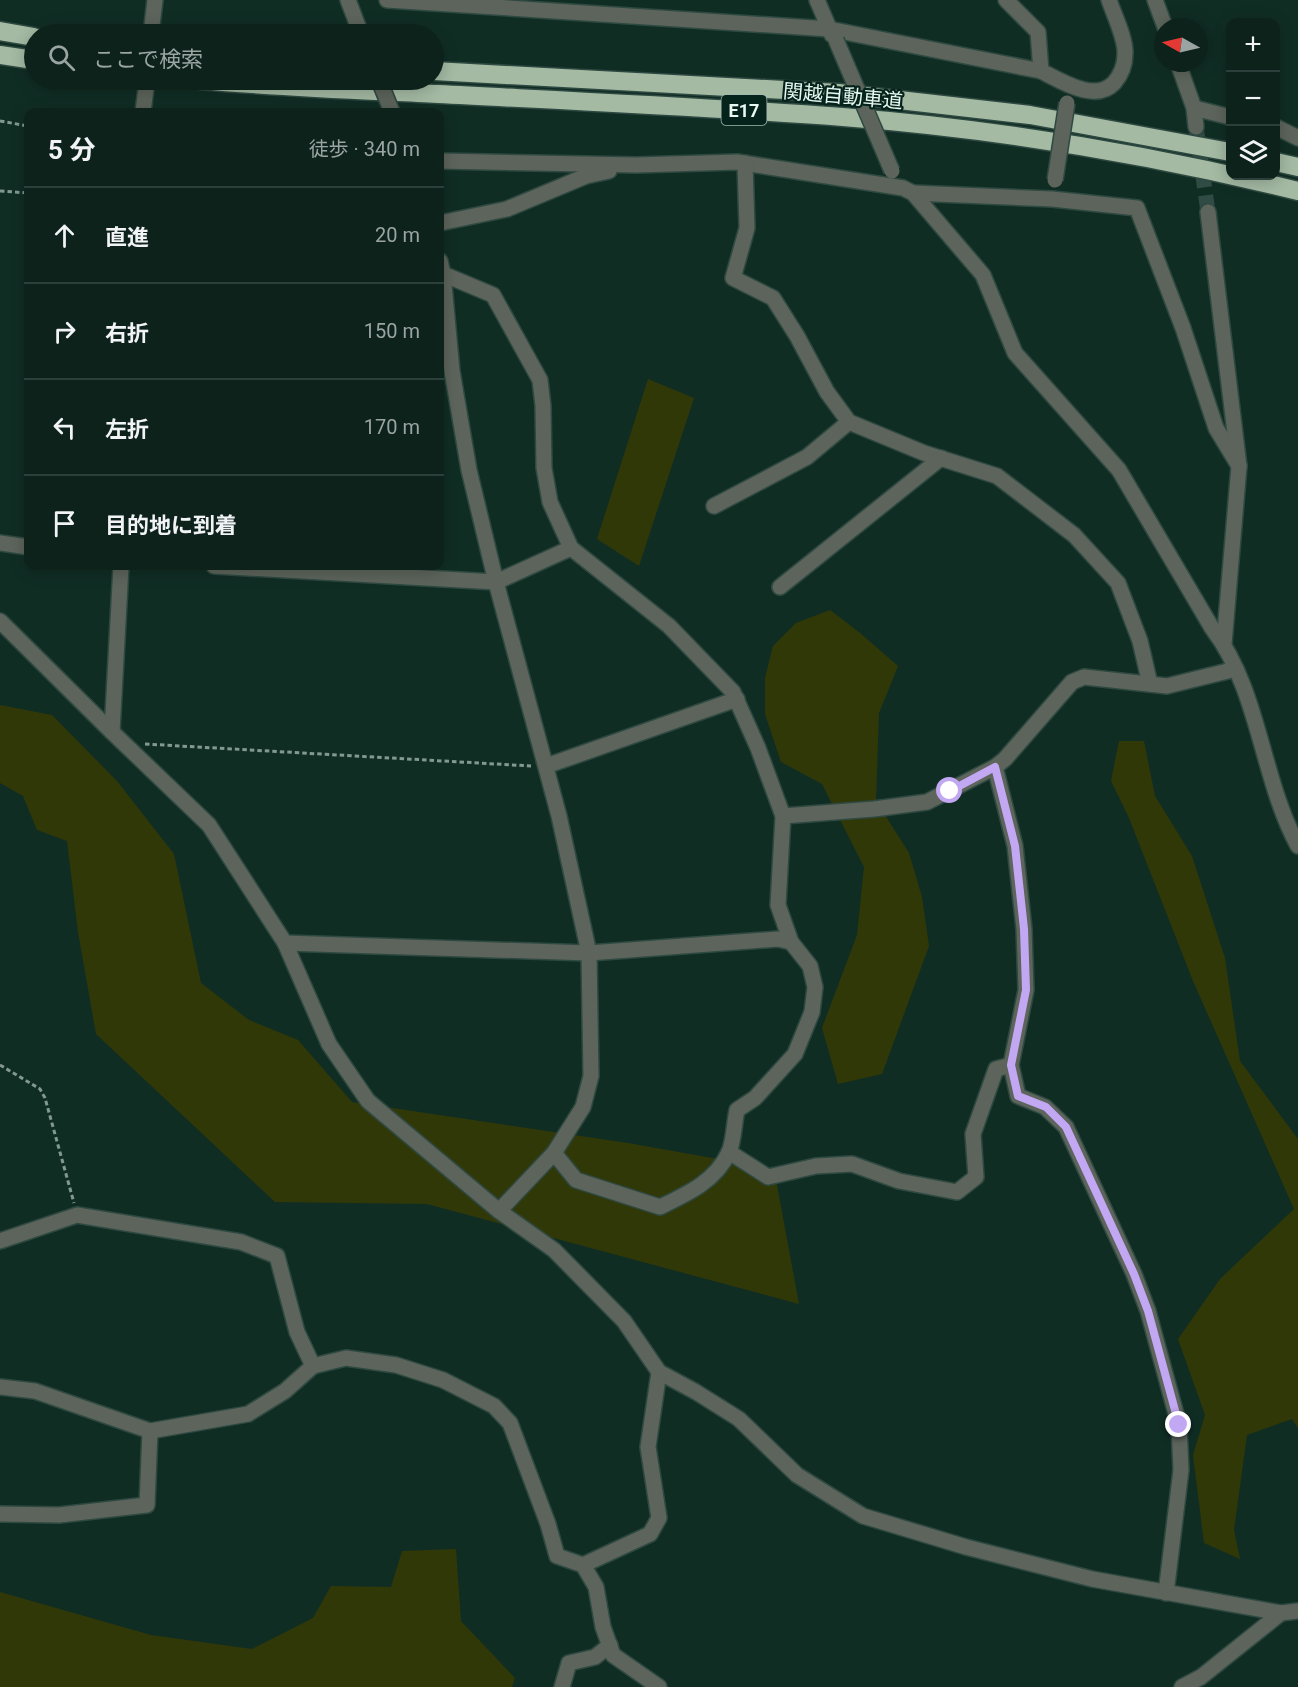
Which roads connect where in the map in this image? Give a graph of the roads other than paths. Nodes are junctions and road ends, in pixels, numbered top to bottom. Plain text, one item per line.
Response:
1 (155, 0) edge
2 (387, 0) edge
3 (818, 0) edge
4 (1006, 0) edge
5 (1109, 0) edge
6 (1155, 0) edge
7 (350, 6) edge
8 (1162, 18) edge
9 (152, 24) edge
10 (357, 24) edge
11 (0, 32) edge
12 (832, 34) junction
13 (24, 36) edge
14 (0, 55) edge
15 (24, 59) edge
16 (444, 71) edge
17 (1041, 71) junction
18 (1181, 72) edge
19 (1070, 86) junction
20 (146, 90) edge
21 (362, 90) edge
22 (383, 90) edge
23 (144, 108) edge
24 (390, 108) edge
25 (1194, 108) junction
26 (1226, 116) edge
27 (1196, 127) tunnel mouth
28 (1280, 129) edge
29 (1298, 138) edge
30 (1226, 151) edge
31 (444, 161) edge
32 (745, 163) junction
33 (636, 165) junction
34 (1290, 189) edge
35 (908, 191) junction
36 (1052, 199) junction
37 (1208, 212) tunnel mouth
38 (444, 222) edge
39 (444, 270) edge
40 (444, 296) edge
41 (849, 422) junction
42 (941, 458) junction
43 (1239, 466) junction
44 (714, 506) dead end
45 (0, 543) edge
46 (24, 546) edge
47 (571, 548) junction
48 (120, 570) edge
49 (284, 570) edge
50 (496, 582) junction
51 (780, 587) dead end
52 (0, 621) edge
53 (1224, 644) junction
54 (1236, 669) junction
55 (1150, 684) junction
56 (736, 699) junction
57 (117, 738) junction
58 (546, 766) junction
59 (995, 767) junction
60 (783, 816) junction
61 (1298, 846) edge
62 (791, 942) junction
63 (285, 943) junction
64 (589, 953) junction
65 (1011, 1065) junction
66 (729, 1152) junction
67 (554, 1153) junction
68 (499, 1211) junction
69 (0, 1241) edge
70 (313, 1366) junction
71 (659, 1372) junction
72 (0, 1387) edge
73 (150, 1431) junction
74 (0, 1514) edge
75 (583, 1565) junction
76 (1166, 1593) junction
77 (1298, 1611) edge
78 (1281, 1613) junction
79 (610, 1645) junction
80 (562, 1687) edge
81 (659, 1687) edge
82 (1182, 1687) edge

1 - 9 street
2 - 12 street
3 - 12 street
4 - 17 street
5 - 19 street
6 - 8 street
7 - 10 street
11 - 13 highway
12 - 17 street
12 - 35 street, bridge
14 - 15 highway
16 - 30 highway, 関越自動車道 / E17
17 - 19 street
18 - 25 street
19 - 36 street, bridge
20 - 23 street
21 - 34 highway, 関越自動車道 / E17
22 - 24 street, bridge
25 - 26 street
25 - 27 street
28 - 29 street
31 - 33 street
32 - 33 street
32 - 35 street
32 - 41 street
33 - 38 street
35 - 36 street
35 - 53 street
36 - 43 street
37 - 43 street
39 - 47 street
40 - 50 street
41 - 42 street
41 - 44 street
42 - 51 street
42 - 55 street
43 - 53 street
45 - 46 street
47 - 50 street
47 - 56 street
48 - 57 street
49 - 50 street
50 - 58 street
52 - 57 street
53 - 54 street
54 - 55 street
54 - 61 street
55 - 59 street
56 - 58 street
56 - 60 street
57 - 63 street
58 - 64 street
59 - 60 street
59 - 65 street
60 - 62 street
62 - 64 street
62 - 66 street
63 - 64 street
63 - 68 street
64 - 67 street
65 - 66 street
65 - 76 street
66 - 67 street
67 - 68 street
68 - 71 street
69 - 70 street
70 - 73 street
70 - 75 street
71 - 75 street
71 - 76 street
72 - 73 street
73 - 74 street
75 - 79 street
76 - 78 street
77 - 78 street
78 - 82 street
79 - 80 street
79 - 81 street

